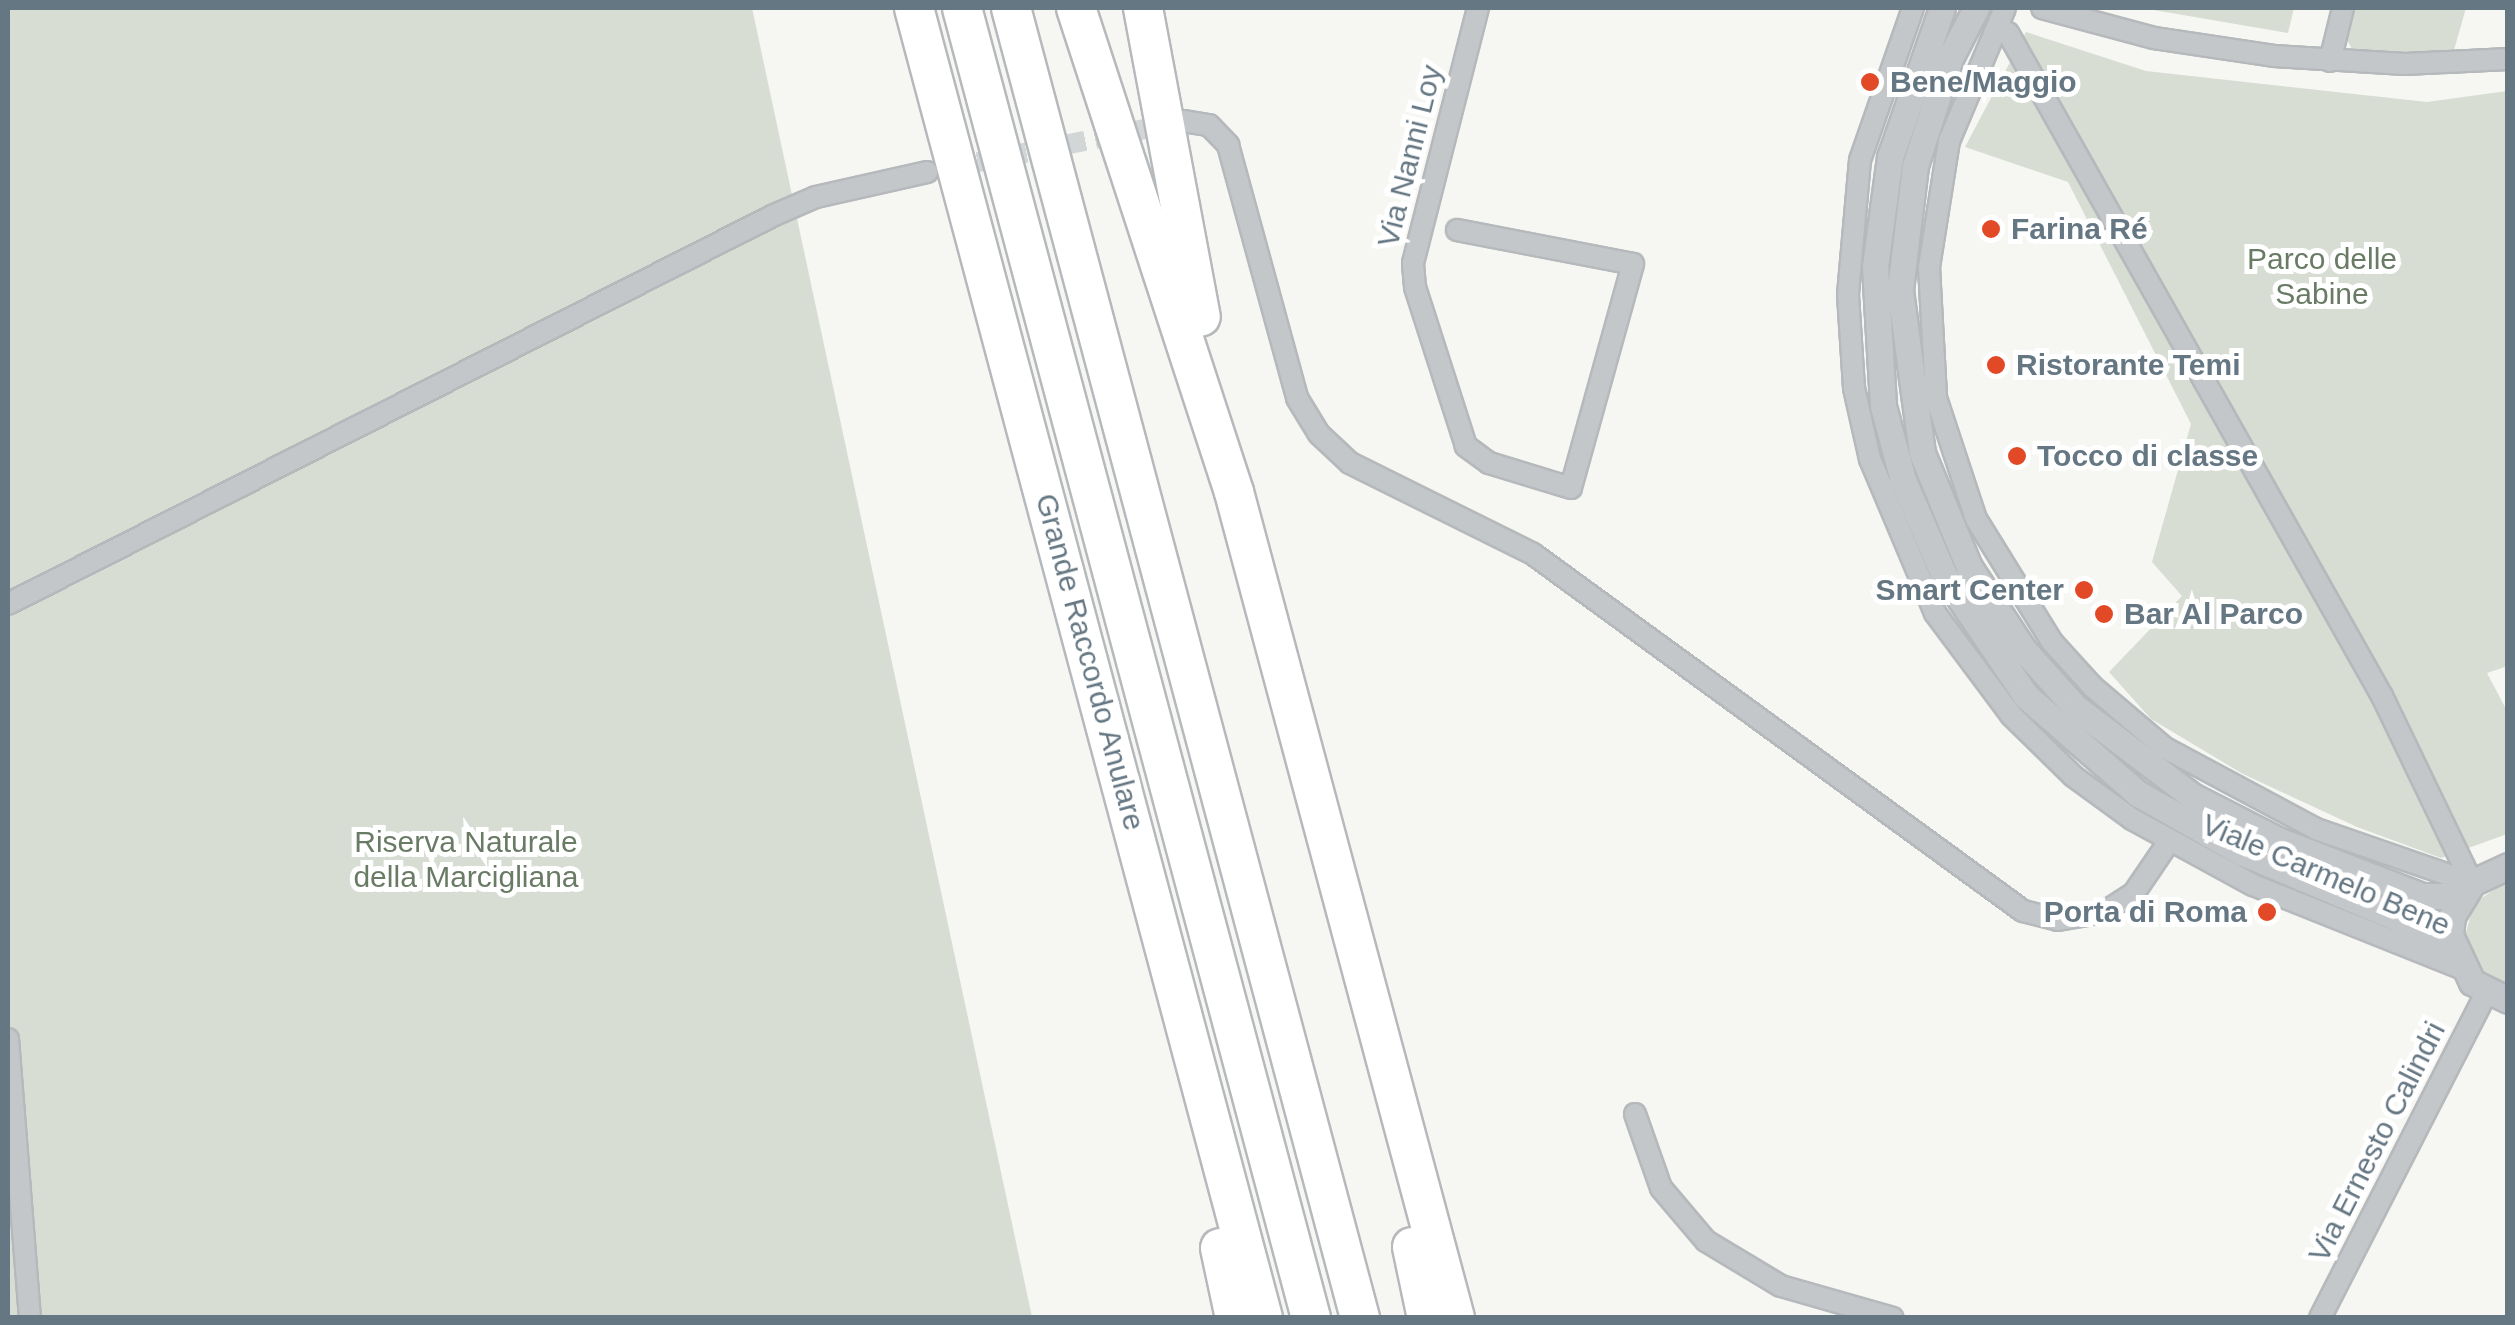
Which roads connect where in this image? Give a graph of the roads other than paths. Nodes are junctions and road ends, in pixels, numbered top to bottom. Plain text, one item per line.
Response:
1 (914, 8) edge
2 (962, 8) edge
3 (1012, 8) edge
4 (1076, 8) edge
5 (1143, 8) edge
6 (1478, 8) edge
7 (1913, 8) edge
8 (1942, 8) edge
9 (1976, 8) edge
10 (2006, 8) edge
11 (2042, 8) edge
12 (2343, 8) edge
13 (2008, 32) dead end
14 (2508, 58) edge
15 (2330, 61) junction
16 (1183, 121) tunnel mouth
17 (926, 172) tunnel mouth
18 (1457, 230) dead end
19 (1847, 266) junction
20 (1888, 267) junction
21 (1929, 267) junction
22 (1234, 492) junction
23 (8, 604) edge
24 (1104, 708) junction
25 (2164, 849) dead end
26 (2508, 866) edge
27 (2472, 882) junction
28 (2457, 961) junction
29 (1362, 973) junction
30 (2497, 996) edge
31 (8, 1039) edge
32 (1635, 1114) dead end
33 (30, 1318) edge
34 (1235, 1318) edge
35 (1263, 1318) edge
36 (1311, 1318) edge
37 (1360, 1318) edge
38 (1427, 1318) edge
39 (1455, 1318) edge
40 (1893, 1318) edge
41 (2320, 1318) edge

1 - 24 highway, Grande Raccordo Anulare
2 - 36 highway, Grande Raccordo Anulare
3 - 37 highway
4 - 22 highway
5 - 22 highway
6 - 18 street, Via Nanni Loy
7 - 19 street, Viale Carmelo Bene
8 - 20 street, Viale Carmelo Bene
9 - 20 street, Viale Carmelo Bene
10 - 21 street, Viale Carmelo Bene
11 - 15 street
12 - 15 street
13 - 27 street
14 - 15 street
16 - 25 street
17 - 23 street
19 - 20 street
19 - 28 street, Viale Carmelo Bene
20 - 21 street
20 - 27 street, Viale Carmelo Bene
20 - 28 street, Viale Carmelo Bene
21 - 27 street, Viale Carmelo Bene
22 - 29 highway
24 - 34 highway
24 - 35 highway, Grande Raccordo Anulare
26 - 27 street
27 - 28 street
28 - 30 street
29 - 38 highway
29 - 39 highway
30 - 41 street, Via Ernesto Calindri
31 - 33 street
32 - 40 street

